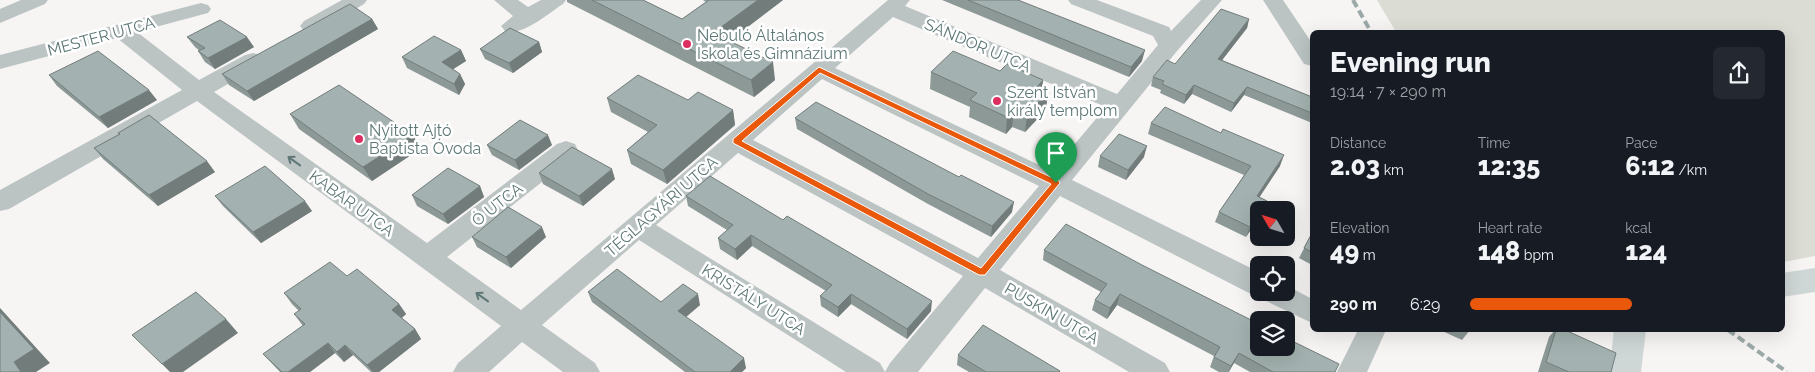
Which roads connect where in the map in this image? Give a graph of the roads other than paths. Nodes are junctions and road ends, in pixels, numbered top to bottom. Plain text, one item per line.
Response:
1 (38, 0) edge
2 (357, 0) edge
3 (504, 0) edge
4 (556, 0) edge
5 (1078, 0) edge
6 (1212, 0) edge
7 (1273, 0) edge
8 (896, 4) edge
9 (201, 9) dead end
10 (0, 17) edge
11 (122, 31) junction
12 (1169, 46) junction
13 (1310, 56) edge
14 (0, 62) edge
15 (819, 70) junction
16 (198, 92) junction
17 (1121, 104) junction
18 (736, 141) junction
19 (566, 150) edge
20 (1056, 183) junction
21 (0, 202) edge
22 (637, 226) junction
23 (427, 258) junction
24 (982, 273) junction
25 (1250, 280) edge
26 (1815, 280) edge
27 (1785, 285) edge
28 (1291, 301) edge
29 (1310, 311) edge
30 (522, 326) junction
31 (1630, 332) edge
32 (1363, 333) edge
33 (468, 372) edge
34 (585, 372) edge
35 (870, 372) edge
36 (900, 372) edge
37 (1155, 372) edge
38 (1352, 372) edge
39 (1624, 372) edge

1 - 10 street
2 - 16 street
3 - 4 street
5 - 12 street
6 - 12 street
7 - 13 street
8 - 15 street, TÉGLAGYÁRI UTCA
8 - 17 street, SÁNDOR UTCA
9 - 11 street, MESTER UTCA
11 - 14 street, MESTER UTCA
11 - 16 street, KABAR UTCA
12 - 17 street
15 - 18 street, TÉGLAGYÁRI UTCA
15 - 20 street
16 - 21 street
23 -> 16 street, KABAR UTCA
17 - 20 street
18 - 22 street, TÉGLAGYÁRI UTCA
18 - 24 street, PUSKIN UTCA
19 - 23 street, Ó UTCA
20 - 24 street
20 - 25 street
22 - 30 street, TÉGLAGYÁRI UTCA
22 - 35 street, KRISTÁLY UTCA
30 -> 23 street, KABAR UTCA
24 - 36 street
24 - 37 street, PUSKIN UTCA
26 - 27 main road
28 - 29 street
30 - 33 street, TÉGLAGYÁRI UTCA
30 - 34 street, KABAR UTCA
31 - 39 main road
32 - 38 street

